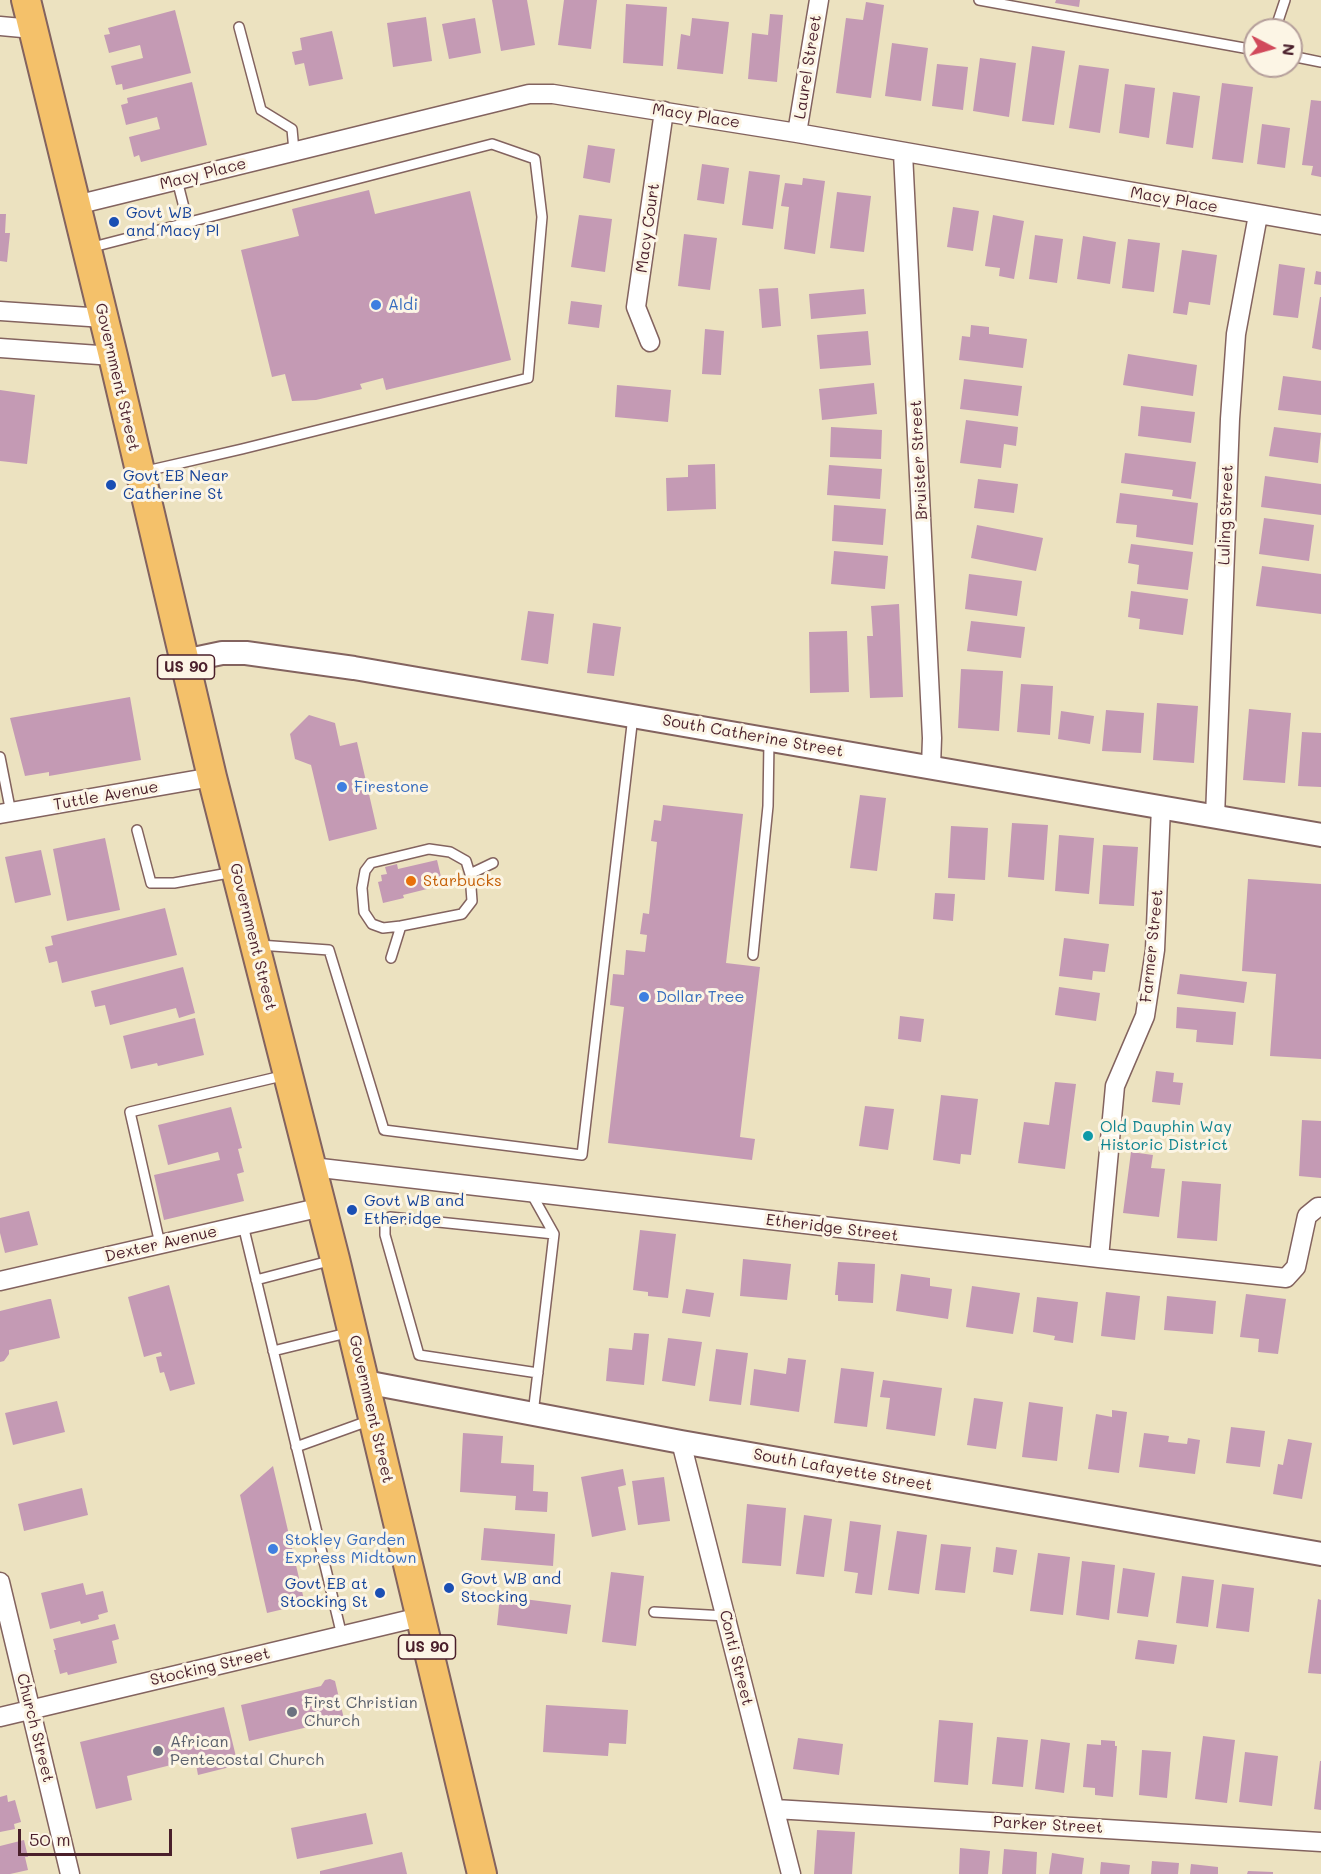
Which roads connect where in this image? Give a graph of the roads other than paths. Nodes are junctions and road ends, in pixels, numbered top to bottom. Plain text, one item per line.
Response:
1 (26, 0) edge
2 (819, 0) edge
3 (979, 0) edge
4 (1286, 0) edge
5 (1279, 18) edge
6 (0, 26) edge
7 (239, 27) dead end
8 (33, 29) junction
9 (1243, 48) edge
10 (1303, 58) edge
11 (1321, 62) edge
12 (664, 111) junction
13 (797, 133) junction
14 (294, 151) junction
15 (903, 153) junction
16 (177, 180) junction
17 (76, 205) junction
18 (1258, 215) junction
19 (188, 223) junction
20 (1321, 225) edge
21 (87, 249) junction
22 (0, 311) edge
23 (104, 318) junction
24 (650, 342) dead end
25 (0, 348) edge
26 (113, 356) junction
27 (140, 472) junction
28 (184, 661) junction
29 (633, 716) junction
30 (769, 739) junction
31 (0, 757) edge
32 (930, 767) junction
33 (212, 777) junction
34 (1161, 807) junction
35 (5, 814) edge
36 (1215, 817) junction
37 (137, 830) dead end
38 (1321, 835) edge
39 (493, 863) dead end
40 (236, 872) junction
41 (470, 874) junction
42 (401, 926) junction
43 (255, 944) junction
44 (753, 955) dead end
45 (391, 958) dead end
46 (288, 1074) junction
47 (312, 1167) junction
48 (531, 1193) junction
49 (322, 1207) junction
50 (1314, 1212) edge
51 (243, 1225) junction
52 (554, 1234) junction
53 (160, 1244) junction
54 (1099, 1258) junction
55 (335, 1259) junction
56 (256, 1280) junction
57 (0, 1281) edge
58 (353, 1331) junction
59 (273, 1351) junction
60 (538, 1373) junction
61 (365, 1382) junction
62 (532, 1414) junction
63 (374, 1419) junction
64 (681, 1442) junction
65 (296, 1447) junction
66 (1321, 1554) edge
67 (0, 1582) edge
68 (654, 1612) dead end
69 (726, 1616) junction
70 (420, 1617) junction
71 (342, 1635) junction
72 (31, 1710) junction
73 (0, 1717) edge
74 (775, 1809) junction
75 (1321, 1842) edge
76 (70, 1874) edge
77 (482, 1874) edge
78 (791, 1874) edge

1 - 8 main road, Government Street / US 90
2 - 13 street, Laurel Street
3 - 9 lane
4 - 5 lane
6 - 8 street
7 - 14 lane
8 - 17 main road, Government Street / US 90
10 - 11 lane
12 - 13 street, Macy Place
12 - 14 street, Macy Place
12 - 24 street, Macy Court
13 - 15 street, Macy Place
14 - 16 street, Macy Place
15 - 18 street, Macy Place
15 - 32 street, Bruister Street
16 - 17 street, Macy Place
16 - 19 lane
17 - 21 main road, Government Street / US 90
18 - 20 street, Macy Place
18 - 36 street, Luling Street
19 - 21 lane
19 - 27 lane
21 - 23 main road, Government Street / US 90
22 - 23 street
23 - 26 main road, Government Street / US 90
25 - 26 street
26 - 27 main road, Government Street / US 90
27 - 28 main road, Government Street / US 90
28 - 29 street, South Catherine Street
28 - 33 main road, Government Street / US 90
29 - 30 street, South Catherine Street
29 - 43 lane
30 - 32 street, South Catherine Street
30 - 44 lane
31 - 35 lane
32 - 34 street, South Catherine Street
33 - 35 street, Tuttle Avenue
33 - 40 main road, Government Street / US 90
34 - 36 street, South Catherine Street
34 - 54 street, Farmer Street
36 - 38 street, South Catherine Street
37 - 40 lane
39 - 41 lane
40 - 43 main road, Government Street / US 90
41 - 42 lane
41 - 42 lane
42 - 45 lane
43 - 46 main road, Government Street / US 90
46 - 47 main road, Government Street / US 90
46 - 53 lane
47 - 48 street, Etheridge Street
47 - 49 main road, Government Street / US 90
48 - 52 lane
48 - 54 street, Etheridge Street
49 - 51 street, Dexter Avenue
49 - 55 main road, Government Street / US 90
50 - 54 street, Etheridge Street
51 - 53 street, Dexter Avenue
51 - 56 lane
52 - 60 lane
52 - 60 lane
53 - 57 street, Dexter Avenue
55 - 56 lane
55 - 58 main road, Government Street / US 90
56 - 59 lane
58 - 59 lane
58 - 61 main road, Government Street / US 90
59 - 65 lane
60 - 62 lane
61 - 62 street, South Lafayette Street
61 - 63 main road, Government Street / US 90
62 - 64 street, South Lafayette Street
63 - 65 lane
63 - 70 main road, Government Street / US 90
64 - 66 street, South Lafayette Street
64 - 69 street, Conti Street
65 - 71 lane
67 - 72 street, Church Street
68 - 69 lane
69 - 74 street, Conti Street
70 - 71 street, Stocking Street
70 - 77 main road, Government Street / US 90
71 - 72 street, Stocking Street
72 - 73 street, Stocking Street
72 - 76 street, Church Street
74 - 75 street, Parker Street
74 - 78 street, Conti Street

